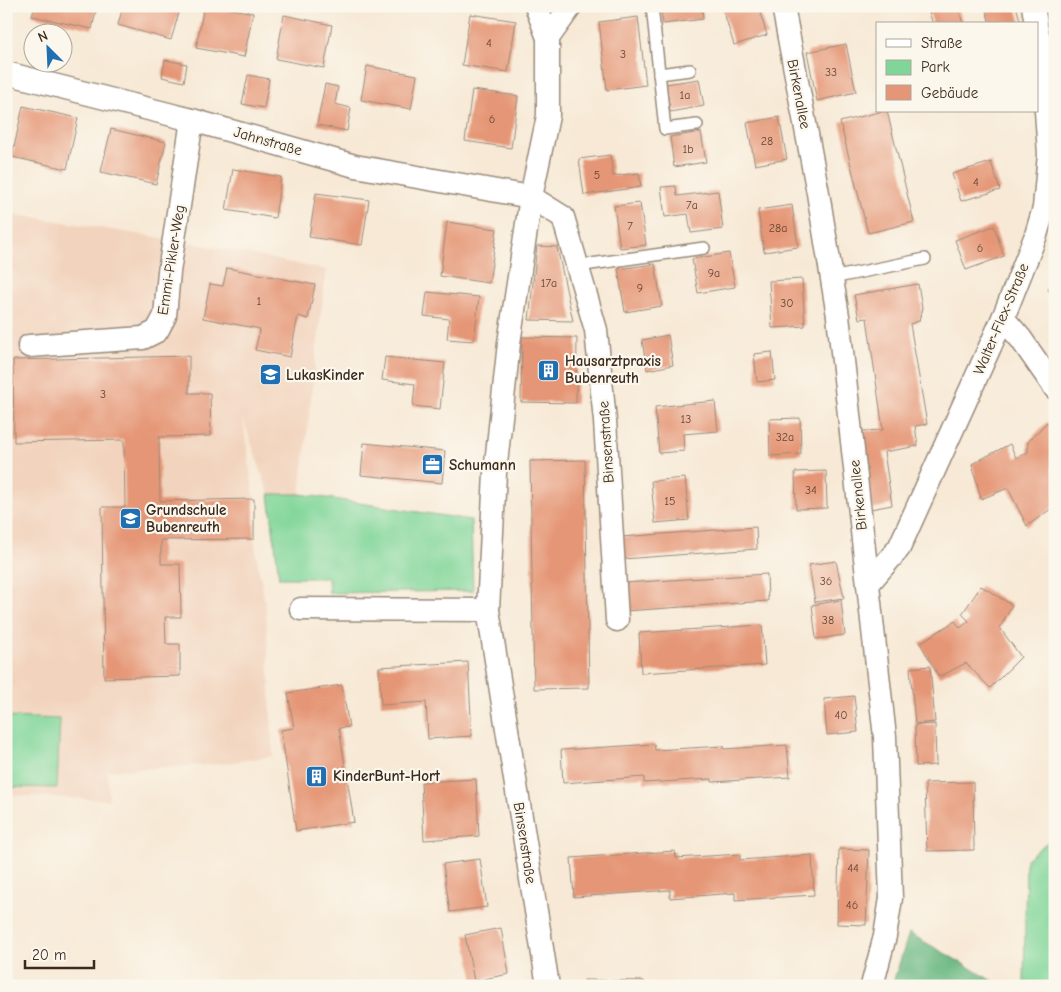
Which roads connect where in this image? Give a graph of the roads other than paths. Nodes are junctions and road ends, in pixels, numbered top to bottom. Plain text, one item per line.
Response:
1 (536, 6) edge
2 (571, 6) edge
3 (652, 6) edge
4 (783, 6) edge
5 (1033, 6) edge
6 (1036, 22) edge
7 (1038, 35) edge
8 (548, 38) junction
9 (690, 70) dead end
10 (6, 73) edge
11 (659, 74) junction
12 (192, 120) junction
13 (697, 125) dead end
14 (531, 197) junction
15 (704, 248) dead end
16 (925, 259) dead end
17 (577, 266) junction
18 (832, 278) junction
19 (1003, 318) junction
20 (30, 346) dead end
21 (1055, 388) edge
22 (868, 584) junction
23 (301, 609) dead end
24 (488, 610) junction
25 (617, 620) dead end
26 (548, 986) edge
27 (872, 986) edge

1 - 8 street, Binsenstraße
2 - 8 street
3 - 11 lane
4 - 18 street, Birkenallee
5 - 6 street
7 - 19 street, Walter-Flex-Straße
8 - 14 street, Binsenstraße
9 - 11 lane
10 - 12 street, Jahnstraße
11 - 13 lane
12 - 14 street, Jahnstraße
12 - 20 street, Emmi-Pikler-Weg
14 - 17 street, Binsenstraße
14 - 24 street, Binsenstraße
15 - 17 lane
16 - 18 lane
17 - 25 street, Binsenstraße
18 - 22 street, Birkenallee
19 - 21 street
19 - 22 street, Walter-Flex-Straße
22 - 27 street, Birkenallee
23 - 24 street
24 - 26 street, Binsenstraße

